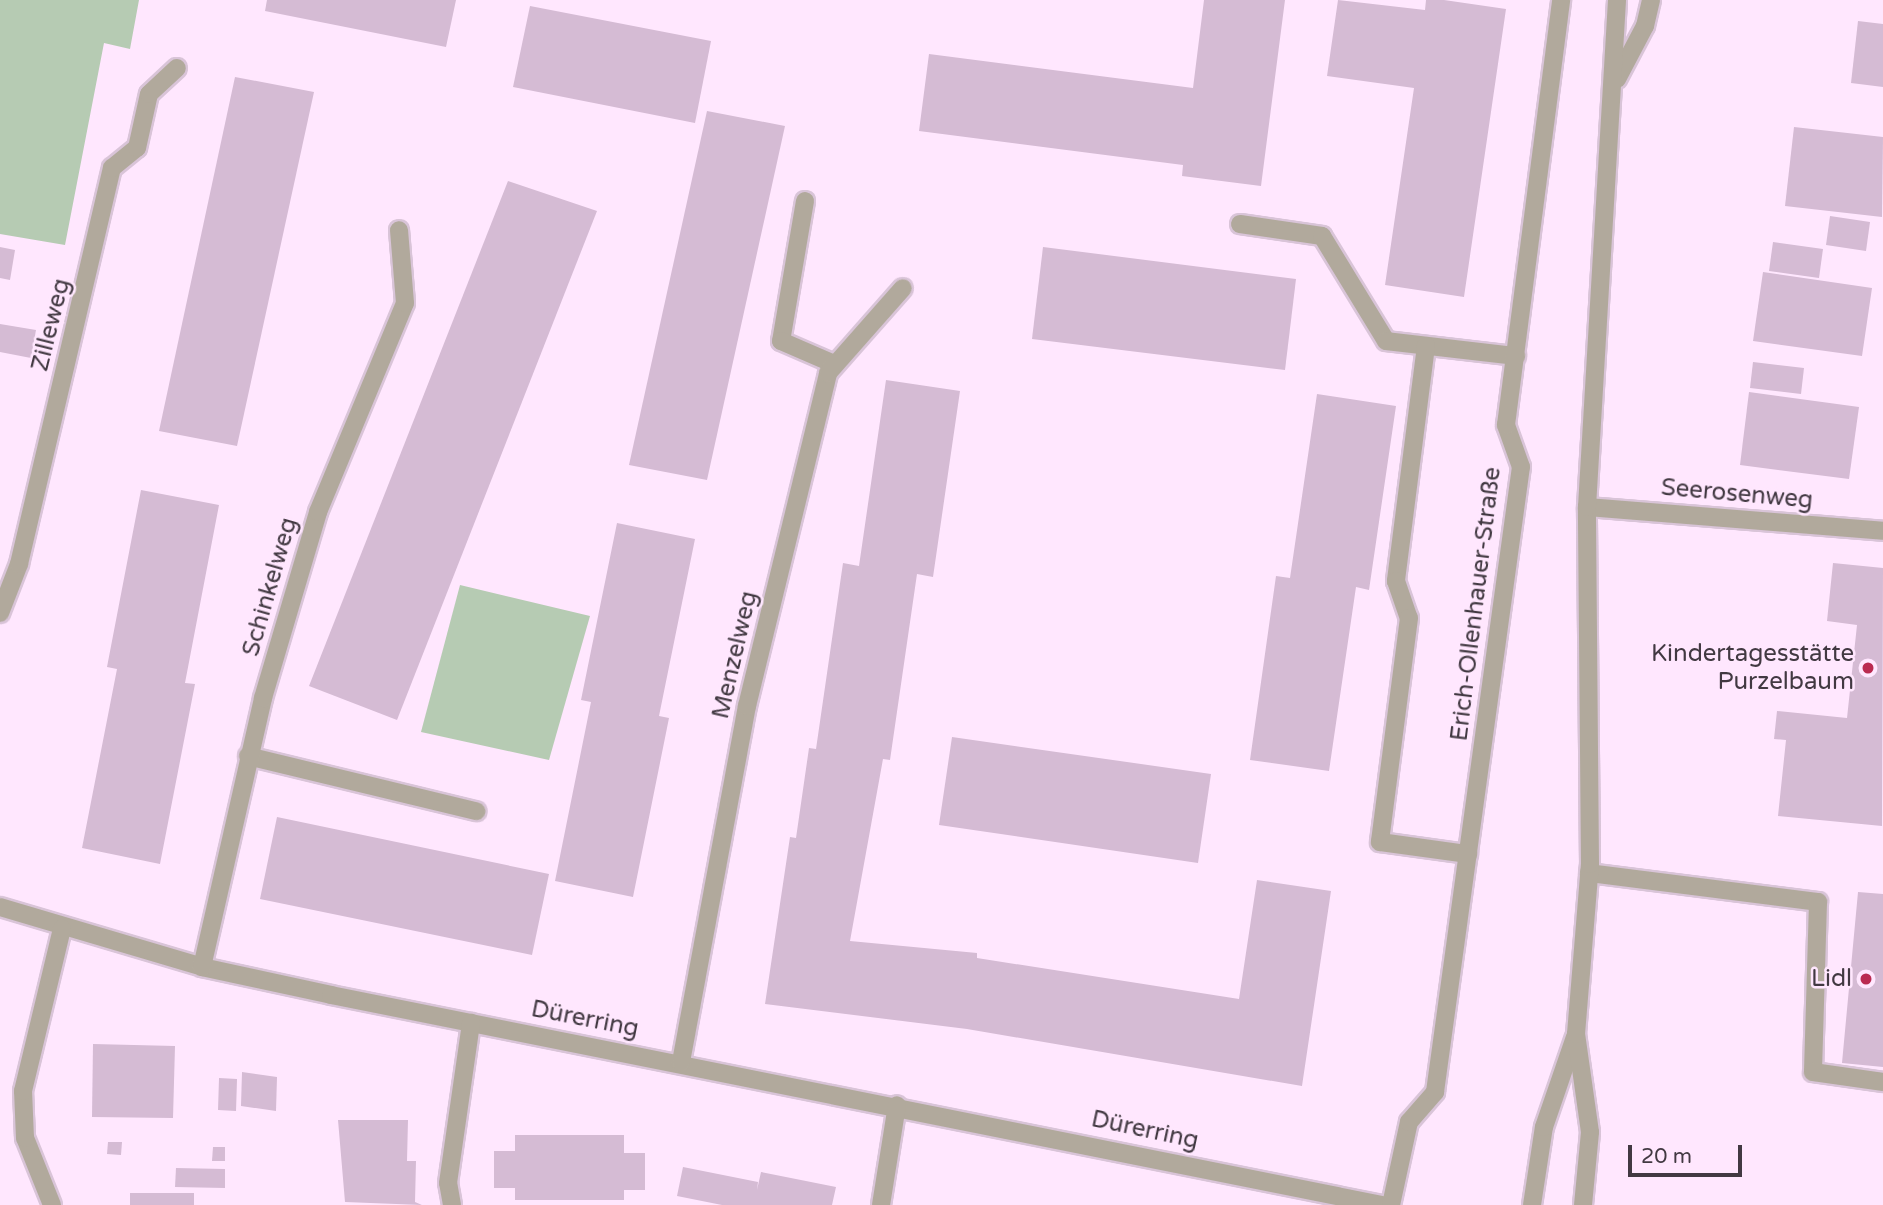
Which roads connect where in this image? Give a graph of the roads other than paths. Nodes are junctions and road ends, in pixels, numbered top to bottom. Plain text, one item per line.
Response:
1 (1561, 0) edge
2 (1617, 0) edge
3 (1651, 0) edge
4 (177, 68) dead end
5 (1617, 79) junction
6 (805, 201) dead end
7 (1240, 224) dead end
8 (399, 230) dead end
9 (903, 288) dead end
10 (1426, 346) junction
11 (1516, 356) junction
12 (832, 363) junction
13 (1587, 507) junction
14 (1883, 531) edge
15 (0, 613) edge
16 (248, 756) junction
17 (476, 811) dead end
18 (1468, 854) junction
19 (1589, 873) junction
20 (0, 907) edge
21 (62, 929) junction
22 (202, 967) junction
23 (471, 1023) junction
24 (1576, 1034) junction
25 (681, 1062) junction
26 (1883, 1082) edge
27 (897, 1105) junction
28 (52, 1205) edge
29 (452, 1205) edge
30 (881, 1205) edge
31 (1382, 1205) edge
32 (1391, 1205) edge
33 (1532, 1205) edge
34 (1583, 1205) edge

1 - 11 street, Erich-Ollenhauer-Straße
2 - 5 street
3 - 5 street
4 - 15 street, Zilleweg
5 - 13 street
6 - 12 street
7 - 10 street
8 - 16 street, Schinkelweg
9 - 12 street, Menzelweg
10 - 11 street
10 - 18 street
11 - 18 street, Erich-Ollenhauer-Straße
12 - 25 street, Menzelweg
13 - 14 street, Seerosenweg
13 - 19 street
16 - 17 street
16 - 22 street, Schinkelweg
18 - 32 street, Erich-Ollenhauer-Straße
19 - 24 street
19 - 26 street
20 - 21 street, Dürerring
21 - 22 street, Dürerring
21 - 28 street
22 - 23 street, Dürerring
23 - 25 street, Dürerring
23 - 29 street
24 - 33 street
24 - 34 street
25 - 27 street, Dürerring
27 - 30 street
27 - 31 street, Dürerring

